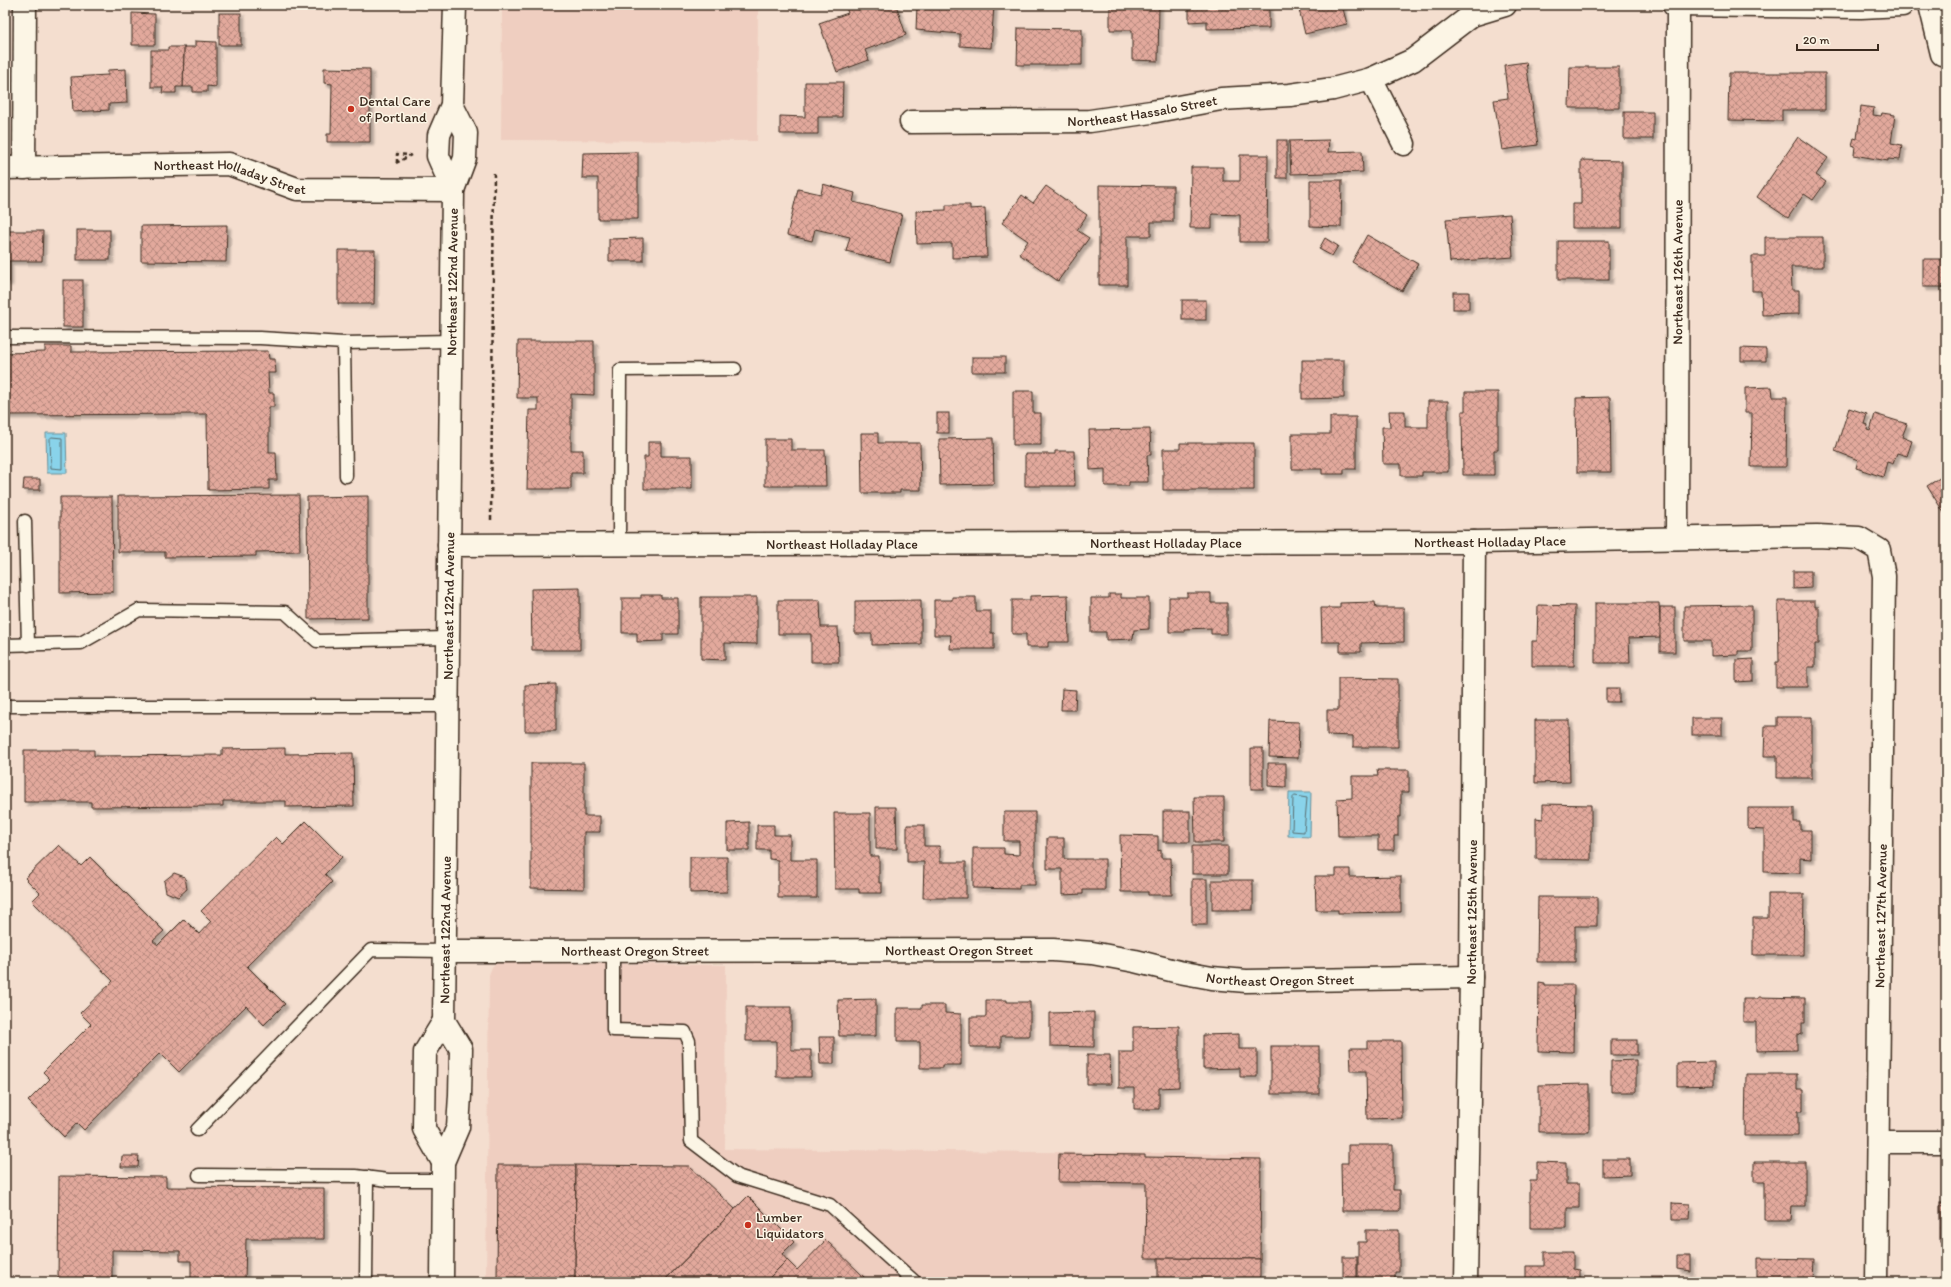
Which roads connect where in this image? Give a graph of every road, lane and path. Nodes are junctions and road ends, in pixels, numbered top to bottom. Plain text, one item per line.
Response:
1 (25, 5) edge
2 (455, 5) edge
3 (1505, 5) edge
4 (1674, 5) edge
5 (1678, 5) edge
6 (1902, 5) edge
7 (1930, 5) edge
8 (1942, 54) dead end
9 (1371, 79) junction
10 (911, 122) dead end
11 (1404, 144) dead end
12 (411, 155) dead end
13 (15, 168) edge
14 (397, 169) dead end
15 (494, 171) dead end
16 (454, 190) junction
17 (5, 337) edge
18 (452, 341) junction
19 (344, 343) junction
20 (735, 369) dead end
21 (346, 476) dead end
22 (25, 521) dead end
23 (1677, 538) junction
24 (1474, 542) junction
25 (449, 545) junction
26 (490, 545) junction
27 (619, 545) junction
28 (1879, 550) joint
29 (448, 638) junction
30 (5, 645) edge
31 (28, 645) junction
32 (5, 706) edge
33 (447, 706) junction
34 (445, 951) junction
35 (613, 951) junction
36 (1471, 977) junction
37 (444, 1021) junction
38 (197, 1130) dead end
39 (1879, 1142) junction
40 (1946, 1142) edge
41 (443, 1171) junction
42 (199, 1175) dead end
43 (367, 1177) junction
44 (366, 1282) edge
45 (442, 1282) edge
46 (915, 1282) edge
47 (1466, 1282) edge
48 (1876, 1282) edge

1 - 13 street
2 - 16 street, Northeast 122nd Avenue
3 - 9 street, Northeast Hassalo Street
4 - 5 street
5 - 6 street
5 - 23 street, Northeast 126th Avenue
7 - 8 street
9 - 10 street, Northeast Hassalo Street
9 - 11 street
12 - 14 path
13 - 16 street, Northeast Holladay Street
15 - 26 path
16 - 18 street, Northeast 122nd Avenue
17 - 19 lane
18 - 19 lane
18 - 25 street, Northeast 122nd Avenue
19 - 21 lane
20 - 27 lane
22 - 31 lane
23 - 24 street, Northeast Holladay Place
23 - 28 street, Northeast Holladay Place
24 - 27 street, Northeast Holladay Place
24 - 36 street, Northeast 125th Avenue
25 - 26 street, Northeast Holladay Place
25 - 29 street, Northeast 122nd Avenue
26 - 27 street, Northeast Holladay Place
28 - 39 street, Northeast 127th Avenue
29 - 31 lane
29 - 33 street, Northeast 122nd Avenue
30 - 31 lane
32 - 33 lane
33 - 34 street, Northeast 122nd Avenue
34 - 35 street, Northeast Oregon Street
34 - 37 street, Northeast 122nd Avenue
34 - 38 lane
35 - 36 street, Northeast Oregon Street
35 - 46 lane
36 - 47 street, Northeast 125th Avenue
37 - 41 street, Northeast 122nd Avenue
37 - 41 street, Northeast 122nd Avenue
39 - 40 street
39 - 48 street, Northeast 127th Avenue
41 - 43 lane
41 - 45 street, Northeast 122nd Avenue
42 - 43 lane
43 - 44 lane

